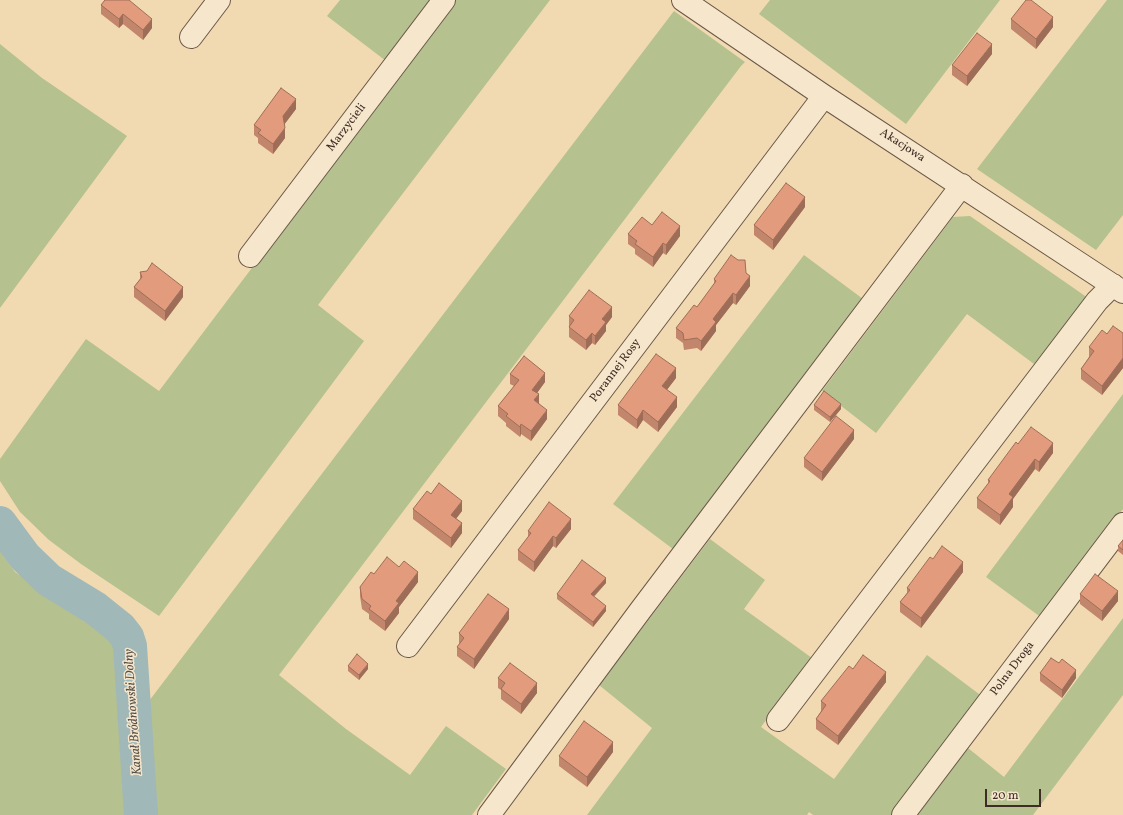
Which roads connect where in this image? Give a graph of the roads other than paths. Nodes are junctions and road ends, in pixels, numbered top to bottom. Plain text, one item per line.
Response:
1 (220, 0) edge
2 (444, 0) edge
3 (683, 0) edge
4 (192, 37) dead end
5 (824, 96) junction
6 (962, 185) junction
7 (250, 256) dead end
8 (1118, 288) edge
9 (1123, 524) edge
10 (408, 646) dead end
11 (778, 720) dead end
12 (489, 815) edge
13 (903, 815) edge

1 - 4 street
2 - 7 street, Marzycieli
3 - 5 street, Akacjowa
5 - 6 street, Akacjowa
5 - 10 street, Porannej Rosy
6 - 8 street, Akacjowa
6 - 12 street
8 - 11 street
9 - 13 street, Polna Droga

